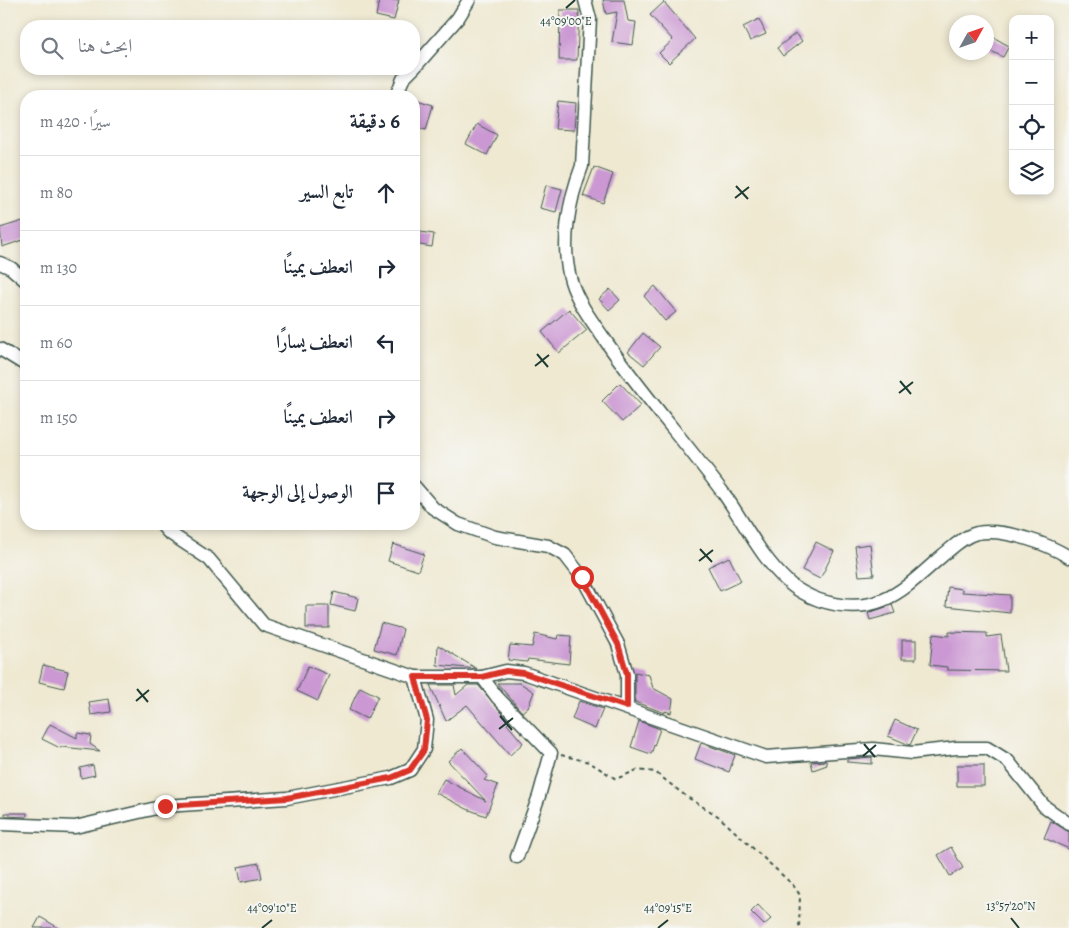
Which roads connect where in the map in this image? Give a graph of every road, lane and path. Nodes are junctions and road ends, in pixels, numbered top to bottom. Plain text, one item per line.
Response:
1 (469, 0) edge
2 (585, 0) edge
3 (420, 60) edge
4 (407, 75) edge
5 (398, 90) edge
6 (0, 263) edge
7 (20, 275) edge
8 (0, 349) edge
9 (20, 361) edge
10 (420, 493) edge
11 (166, 530) edge
12 (1069, 557) edge
13 (415, 677) junction
14 (482, 677) junction
15 (627, 707) junction
16 (551, 753) junction
17 (0, 824) edge
18 (1069, 824) edge
19 (517, 857) dead end
20 (799, 928) edge

1 - 3 street
2 - 12 street
4 - 5 street
6 - 7 street
8 - 9 street
10 - 15 street
11 - 13 street
13 - 14 street
13 - 17 street
14 - 15 street
14 - 16 street
15 - 18 street
16 - 19 street
16 - 20 path

